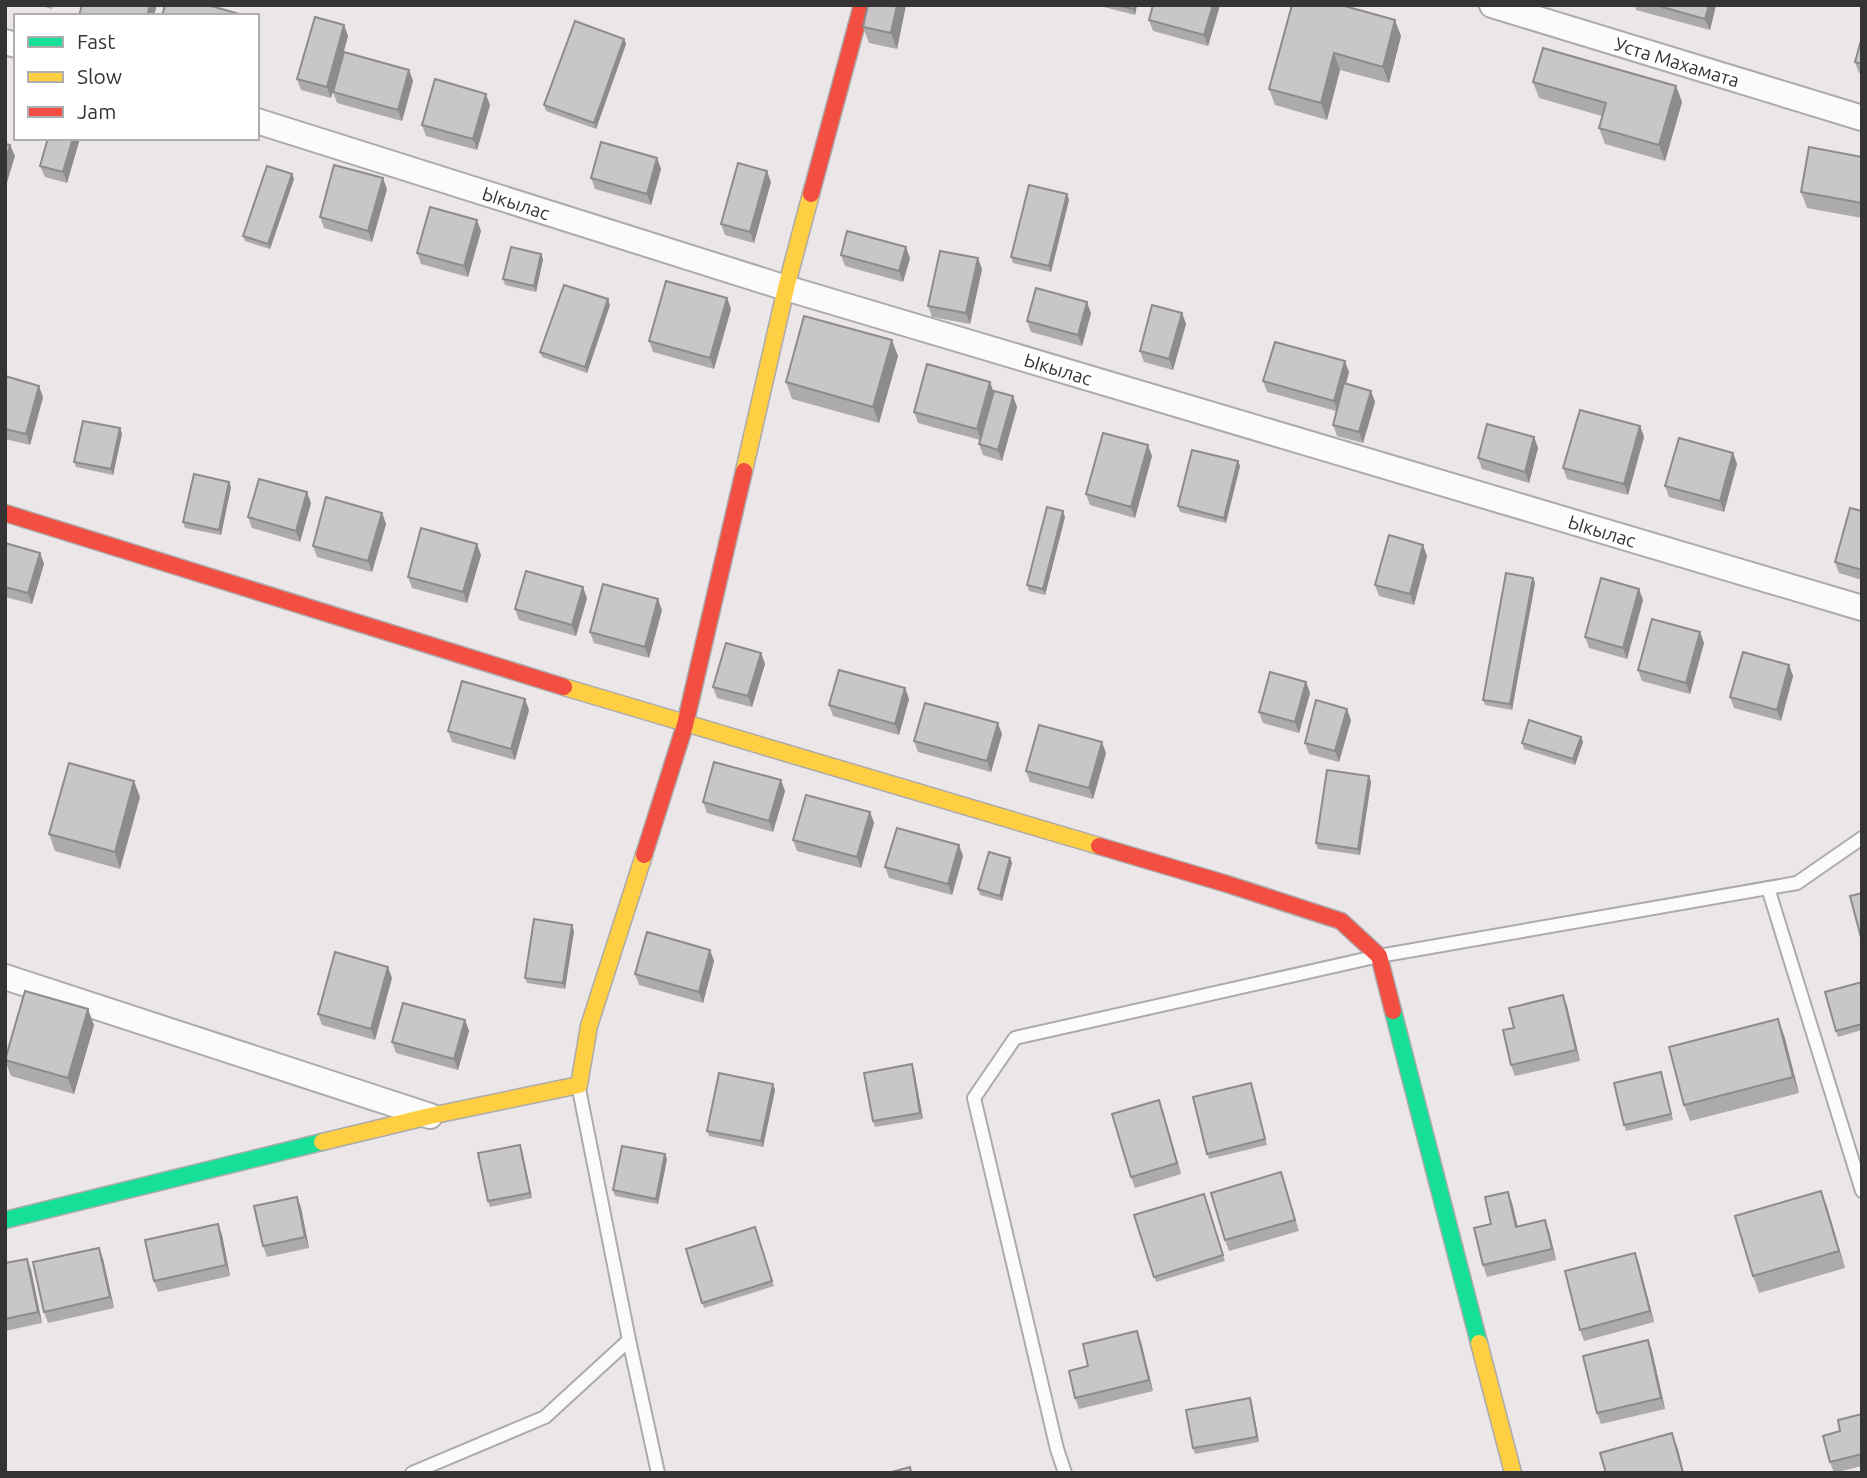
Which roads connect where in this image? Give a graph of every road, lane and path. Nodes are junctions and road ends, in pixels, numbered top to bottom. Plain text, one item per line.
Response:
1 (862, 5) edge
2 (1492, 5) edge
3 (1862, 118) edge
4 (259, 122) edge
5 (786, 288) junction
6 (5, 513) edge
7 (1862, 608) edge
8 (685, 725) junction
9 (1862, 838) edge
10 (1768, 888) junction
11 (1379, 956) junction
12 (5, 977) edge
13 (579, 1085) junction
14 (430, 1116) junction
15 (1862, 1191) edge
16 (5, 1220) edge
17 (629, 1340) junction
18 (412, 1473) edge
19 (658, 1473) edge
20 (1065, 1473) edge
21 (1513, 1473) edge

1 - 5 street
2 - 3 street, Уста Махамата
4 - 5 street, Ыкылас
5 - 7 street, Ыкылас
5 - 8 street
6 - 8 street
8 - 11 street
8 - 13 street
9 - 10 lane
10 - 11 lane
10 - 15 lane
11 - 20 lane
11 - 21 street
12 - 14 street
13 - 14 street
13 - 17 lane
14 - 16 street
17 - 18 lane
17 - 19 lane

